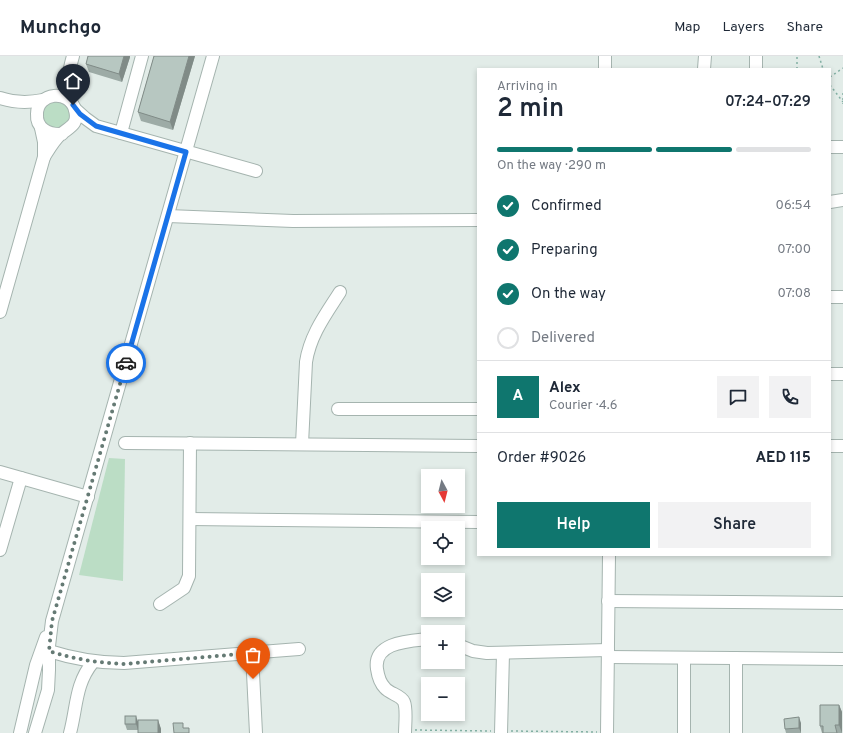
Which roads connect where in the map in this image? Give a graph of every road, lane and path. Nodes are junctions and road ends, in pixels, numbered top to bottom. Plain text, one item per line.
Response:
1 (73, 56) edge
2 (142, 56) edge
3 (214, 56) edge
4 (605, 56) edge
5 (705, 56) edge
6 (756, 56) edge
7 (797, 56) edge
8 (819, 56) edge
9 (822, 56) edge
10 (820, 59) junction
11 (605, 68) edge
12 (704, 68) edge
13 (756, 68) edge
14 (797, 68) edge
15 (823, 68) edge
16 (843, 68) edge
17 (68, 74) junction
18 (831, 76) edge
19 (831, 85) edge
20 (843, 92) edge
21 (0, 98) edge
22 (48, 98) junction
23 (15, 102) junction
24 (843, 103) edge
25 (73, 105) junction
26 (39, 124) junction
27 (96, 126) junction
28 (64, 132) junction
29 (120, 133) junction
30 (831, 147) edge
31 (843, 147) edge
32 (186, 152) junction
33 (44, 157) junction
34 (256, 172) dead end
35 (843, 200) edge
36 (831, 202) edge
37 (168, 216) junction
38 (477, 220) edge
39 (5, 274) edge
40 (340, 292) dead end
41 (831, 297) edge
42 (843, 297) edge
43 (0, 312) edge
44 (831, 374) edge
45 (843, 374) edge
46 (338, 409) dead end
47 (477, 409) edge
48 (125, 442) dead end
49 (190, 443) junction
50 (302, 444) junction
51 (477, 446) edge
52 (831, 446) edge
53 (843, 446) edge
54 (0, 472) edge
55 (21, 478) junction
56 (88, 497) junction
57 (190, 519) junction
58 (477, 522) edge
59 (0, 550) edge
60 (609, 556) edge
61 (608, 601) junction
62 (843, 603) edge
63 (160, 604) dead end
64 (52, 621) junction
65 (421, 640) edge
66 (465, 648) edge
67 (299, 649) dead end
68 (49, 651) junction
69 (252, 653) junction
70 (503, 653) junction
71 (608, 654) junction
72 (684, 658) junction
73 (736, 658) junction
74 (843, 659) edge
75 (93, 662) junction
76 (20, 733) edge
77 (35, 733) edge
78 (70, 733) edge
79 (256, 733) edge
80 (405, 733) edge
81 (501, 733) edge
82 (607, 733) edge
83 (684, 733) edge
84 (736, 733) edge

1 - 17 street
2 - 29 street
3 - 32 street
4 - 11 street
5 - 12 street
6 - 13 street
7 - 14 path
8 - 10 path
9 - 10 path
10 - 15 path
16 - 18 path
17 - 22 street
17 - 25 street
19 - 24 path
20 - 24 path
21 - 23 street
22 - 23 street
22 - 25 street
22 - 26 street
23 - 26 street
25 - 27 street
25 - 28 street
26 - 28 street
26 - 33 street
27 - 28 street
27 - 29 street
28 - 33 street
29 - 32 street
30 - 31 street
32 - 34 street
32 - 37 street
33 - 39 street
35 - 36 street
37 - 38 street
37 - 56 street
39 - 43 street
40 - 50 street
41 - 42 street
44 - 45 street
46 - 47 street
48 - 49 street
49 - 50 street
49 - 57 street
50 - 51 street
52 - 53 street
54 - 55 street
55 - 56 street
55 - 59 street
56 - 64 street
57 - 58 street
57 - 63 street
60 - 61 street
61 - 62 street
61 - 71 street
64 - 68 street
64 - 76 street
65 - 80 street
66 - 70 street
67 - 69 street
68 - 75 street
68 - 77 street
69 - 75 street
69 - 79 street
70 - 71 street
70 - 81 street
71 - 72 street
71 - 82 street
72 - 73 street
72 - 83 street
73 - 74 street
73 - 84 street
75 - 78 street

